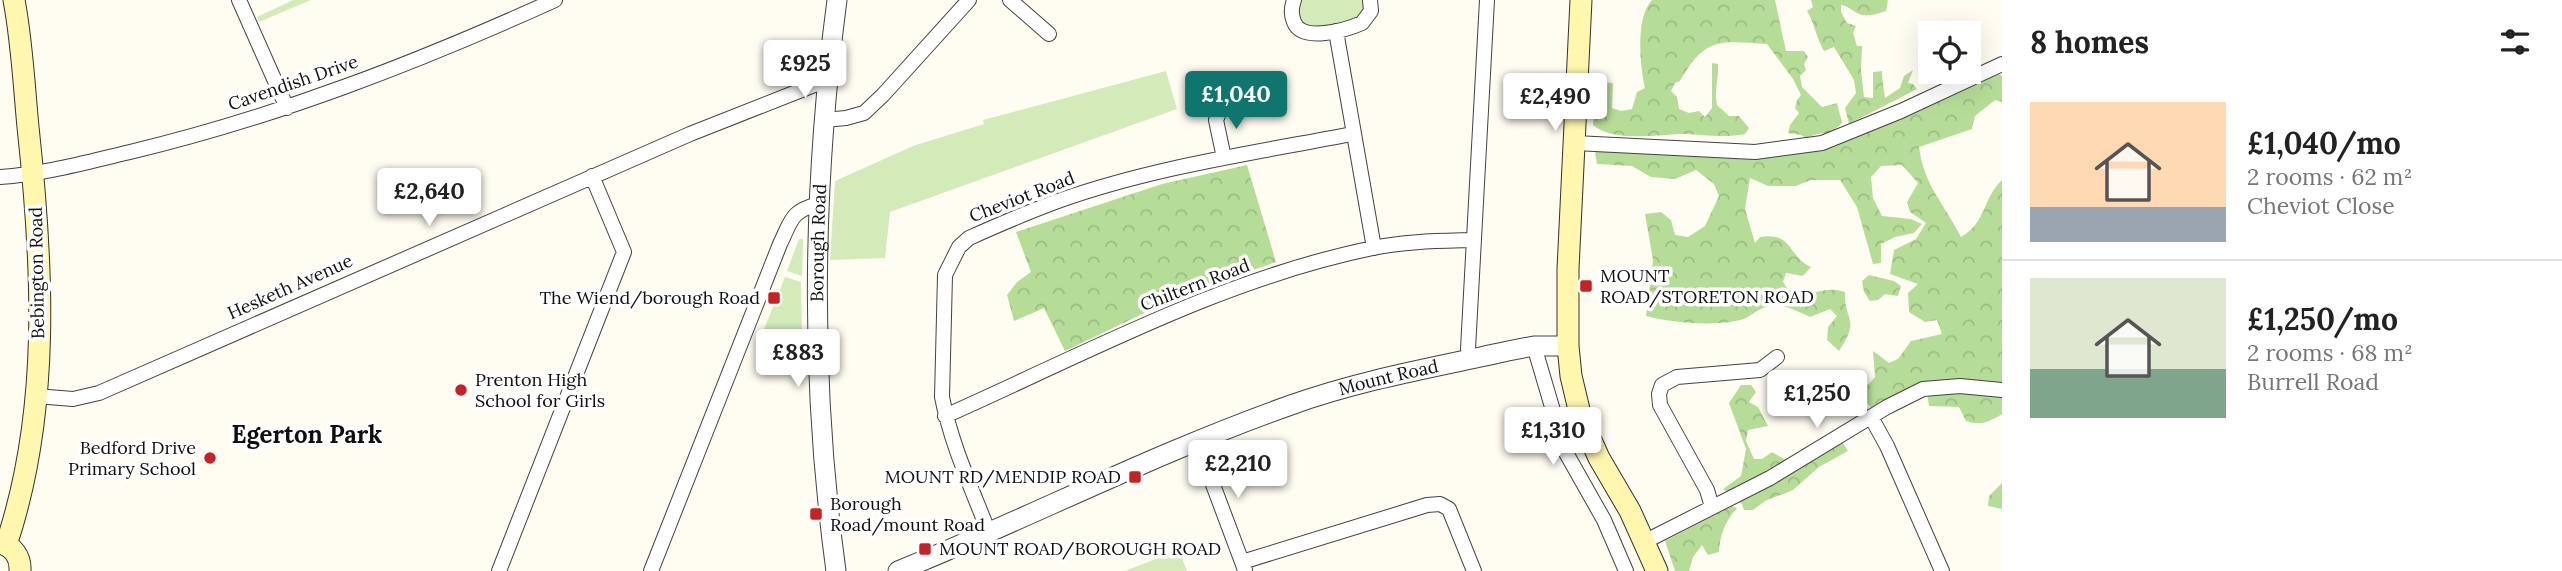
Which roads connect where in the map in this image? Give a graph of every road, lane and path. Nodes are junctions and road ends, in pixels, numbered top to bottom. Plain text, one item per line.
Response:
1 (14, 0) edge
2 (239, 0) edge
3 (555, 0) edge
4 (837, 0) edge
5 (969, 0) edge
6 (1010, 0) edge
7 (1294, 0) edge
8 (1370, 0) edge
9 (1487, 0) edge
10 (1581, 0) edge
11 (1336, 31) junction
12 (1049, 34) dead end
13 (2002, 64) edge
14 (827, 80) junction
15 (1246, 103) dead end
16 (287, 108) junction
17 (824, 120) junction
18 (1352, 134) junction
19 (1575, 143) junction
20 (1224, 158) junction
21 (33, 174) junction
22 (592, 176) junction
23 (0, 177) edge
24 (819, 204) junction
25 (1474, 240) junction
26 (1374, 248) junction
27 (1534, 346) junction
28 (1567, 346) junction
29 (1777, 356) dead end
30 (1470, 359) junction
31 (2002, 390) edge
32 (36, 396) junction
33 (945, 415) junction
34 (1871, 417) junction
35 (1197, 442) junction
36 (1712, 507) junction
37 (989, 533) junction
38 (1644, 542) junction
39 (3, 544) edge
40 (1244, 566) edge
41 (20, 571) edge
42 (499, 571) edge
43 (651, 571) edge
44 (836, 571) edge
45 (898, 571) edge
46 (1474, 571) edge
47 (1626, 571) edge
48 (1657, 571) edge
49 (1942, 571) edge

1 - 21 main road, Bebington Road
2 - 16 street
3 - 16 street, Cavendish Drive
4 - 14 street, Borough Road
5 - 17 street
6 - 12 street
7 - 11 street
8 - 11 street
9 - 25 street
10 - 19 main road
11 - 18 street
13 - 19 street
14 - 17 street, Borough Road
14 - 22 street, Hesketh Avenue
15 - 20 street
16 - 21 street, Cavendish Drive
17 - 24 street, Borough Road
18 - 20 street, Cheviot Road
18 - 26 street
19 - 28 main road
20 - 33 street, Cheviot Road
21 - 23 street
21 - 32 main road, Bebington Road
22 - 32 street, Hesketh Avenue
22 - 42 street
24 - 43 street
24 - 44 street, Borough Road
25 - 26 street, Chiltern Road
25 - 30 street
26 - 33 street, Chiltern Road
27 - 28 street, Mount Road
27 - 30 street, Mount Road
27 - 47 street
28 - 38 main road
29 - 36 street
30 - 35 street, Mount Road
31 - 34 street
32 - 39 main road, Bebington Road
33 - 37 street, Cheviot Road
34 - 36 street
34 - 49 street
35 - 37 street, Mount Road
35 - 40 street
36 - 38 street
37 - 45 street, Mount Road
38 - 48 main road
39 - 41 main road
40 - 46 street

